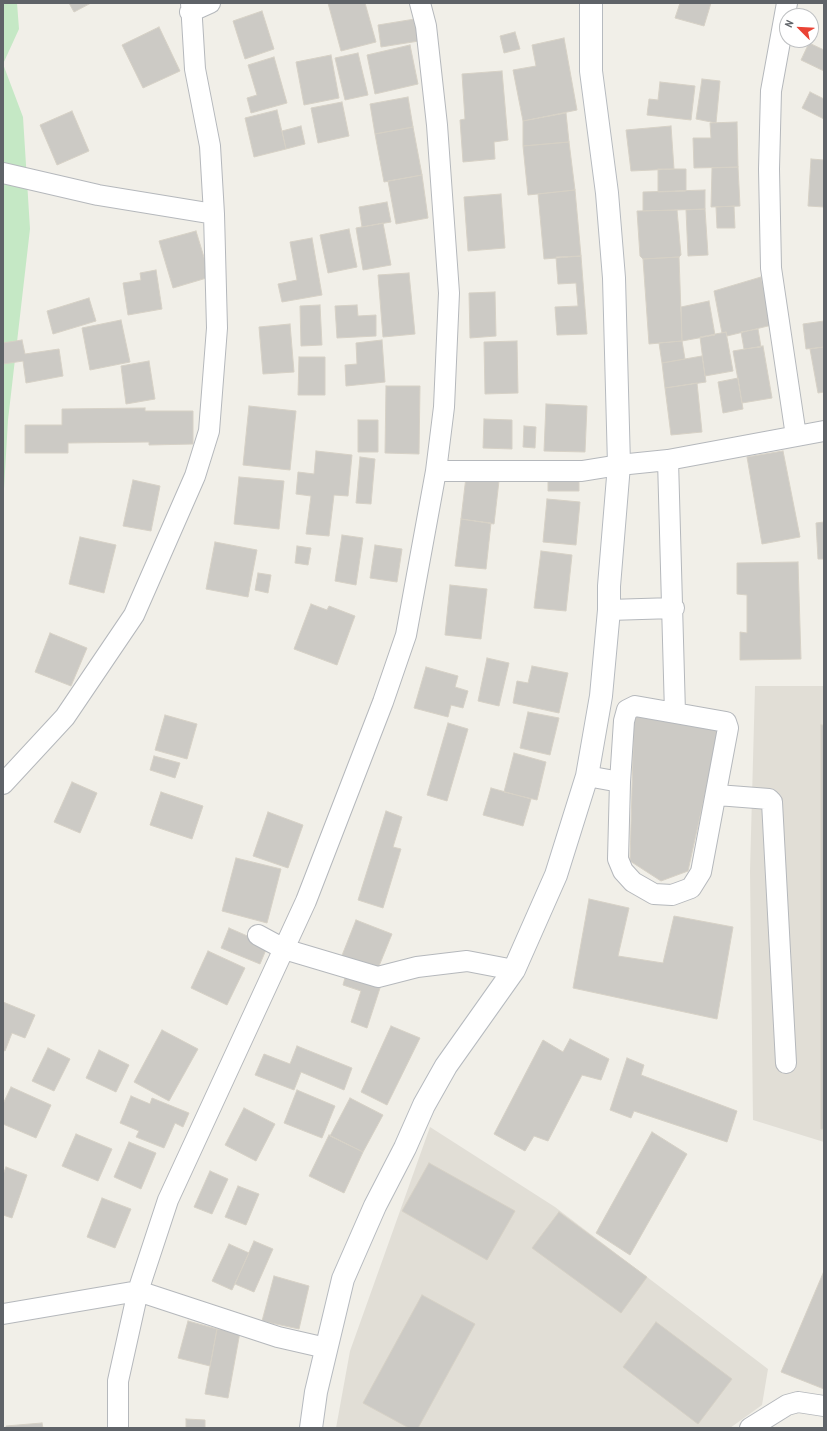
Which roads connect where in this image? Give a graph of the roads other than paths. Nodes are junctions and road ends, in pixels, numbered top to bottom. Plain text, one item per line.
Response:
1 (210, 3) edge
2 (420, 3) edge
3 (591, 3) edge
4 (787, 3) edge
5 (191, 8) edge
6 (3, 173) edge
7 (214, 214) junction
8 (824, 431) edge
9 (796, 436) junction
10 (668, 460) junction
11 (619, 465) junction
12 (436, 471) junction
13 (674, 608) junction
14 (610, 610) junction
15 (675, 713) junction
16 (587, 776) junction
17 (620, 782) junction
18 (3, 784) edge
19 (717, 795) junction
20 (258, 935) dead end
21 (284, 949) junction
22 (514, 970) junction
23 (786, 1063) dead end
24 (138, 1291) junction
25 (3, 1314) edge
26 (326, 1348) junction
27 (824, 1406) edge
28 (118, 1428) edge
29 (312, 1428) edge
30 (750, 1428) edge

1 - 5 street
2 - 12 street
3 - 11 main road
4 - 9 street
5 - 7 street
6 - 7 street
7 - 18 street
8 - 9 street
9 - 10 street
10 - 11 street
10 - 13 street
11 - 12 street
11 - 14 main road
12 - 21 street
13 - 14 street
13 - 15 street
14 - 16 main road
15 - 17 street
15 - 19 street
16 - 17 street
16 - 22 main road
17 - 19 street
19 - 23 street
20 - 21 street
21 - 22 street
21 - 24 street
22 - 26 main road
24 - 25 street
24 - 26 street
24 - 28 street
26 - 29 main road
27 - 30 street

